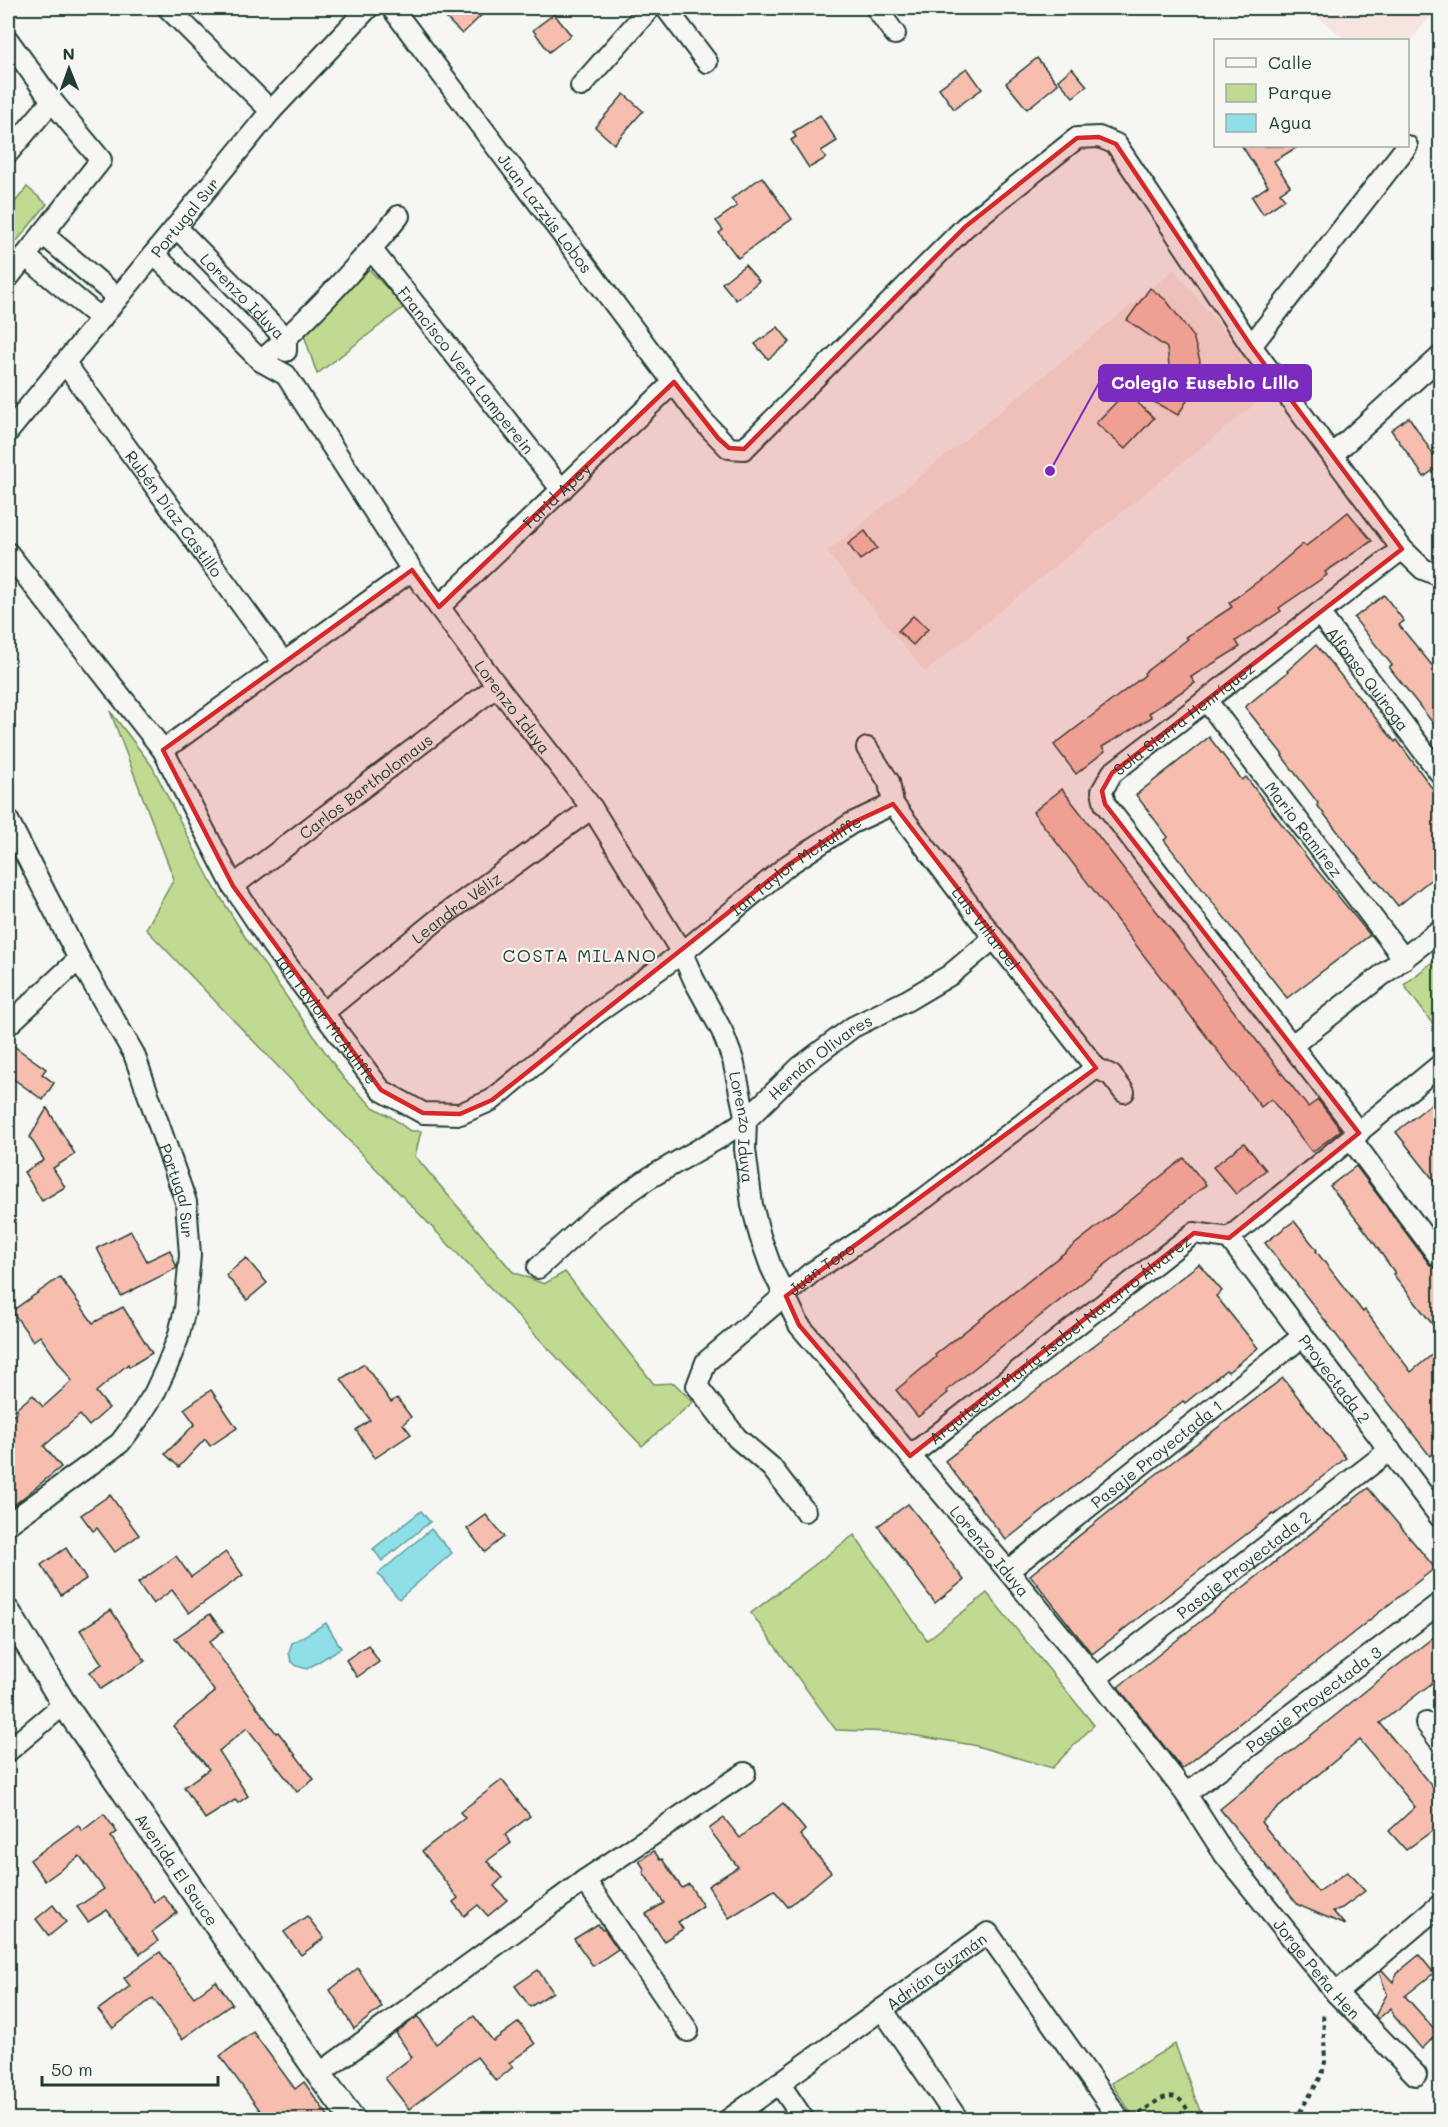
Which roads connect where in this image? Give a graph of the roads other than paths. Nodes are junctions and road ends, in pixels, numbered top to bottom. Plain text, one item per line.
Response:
1 (168, 8) edge
2 (392, 8) edge
3 (650, 8) edge
4 (666, 8) edge
5 (876, 8) edge
6 (362, 9) edge
7 (896, 34) dead end
8 (8, 40) edge
9 (707, 62) dead end
10 (580, 86) dead end
11 (52, 101) junction
12 (271, 111) junction
13 (1406, 147) edge
14 (8, 153) edge
15 (399, 216) dead end
16 (176, 227) junction
17 (43, 234) junction
18 (371, 249) junction
19 (154, 254) junction
20 (25, 256) junction
21 (8, 278) edge
22 (118, 298) junction
23 (100, 319) junction
24 (286, 339) junction
25 (1251, 346) junction
26 (1440, 357) edge
27 (261, 361) junction
28 (65, 363) junction
29 (286, 375) junction
30 (674, 382) junction
31 (8, 432) edge
32 (1332, 455) junction
33 (562, 490) junction
34 (1402, 549) junction
35 (8, 553) edge
36 (412, 570) junction
37 (1440, 576) edge
38 (440, 608) junction
39 (1319, 613) junction
40 (284, 663) junction
41 (497, 686) junction
42 (1206, 700) junction
43 (867, 748) dead end
44 (164, 750) junction
45 (1440, 773) edge
46 (893, 804) junction
47 (592, 808) junction
48 (8, 820) edge
49 (233, 886) junction
50 (1440, 930) edge
51 (993, 938) junction
52 (682, 953) junction
53 (79, 959) junction
54 (1404, 959) junction
55 (323, 1012) junction
56 (8, 1025) edge
57 (1292, 1046) junction
58 (1440, 1065) edge
59 (1096, 1068) junction
60 (1124, 1092) dead end
61 (746, 1120) junction
62 (1355, 1136) junction
63 (1229, 1238) junction
64 (1440, 1257) edge
65 (538, 1268) dead end
66 (786, 1296) junction
67 (1303, 1336) junction
68 (1390, 1450) junction
69 (910, 1456) junction
70 (805, 1511) dead end
71 (1440, 1517) edge
72 (8, 1524) edge
73 (1008, 1571) junction
74 (1440, 1603) edge
75 (8, 1612) edge
76 (1095, 1678) junction
77 (64, 1704) junction
78 (1426, 1723) dead end
79 (1440, 1741) edge
80 (8, 1750) edge
81 (745, 1773) dead end
82 (1186, 1794) junction
83 (1225, 1855) joint
84 (585, 1880) junction
85 (1440, 1905) edge
86 (1336, 1993) junction
87 (882, 2009) junction
88 (688, 2031) dead end
89 (318, 2074) junction
90 (1416, 2075) dead end
91 (779, 2083) junction
92 (353, 2120) edge
93 (728, 2120) edge
94 (804, 2120) edge
95 (958, 2120) edge
96 (1120, 2120) edge

1 - 12 street
2 - 30 street, Juan Lazzús Lobos
3 - 10 street
4 - 9 street
5 - 7 street
6 - 12 street, Portugal Sur
8 - 11 street
11 - 14 street
11 - 17 street
12 - 16 street, Portugal Sur
13 - 25 street
15 - 18 street
16 - 19 street, Portugal Sur
16 - 24 street, Lorenzo Iduya
17 - 20 street
17 - 22 street
18 - 24 street
18 - 33 street, Francisco Vera Lamperein
19 - 22 street, Portugal Sur
19 - 27 street, Lorenzo Iduya
20 - 21 street
20 - 23 street
22 - 23 street, Portugal Sur
23 - 28 street, Portugal Sur
24 - 27 street
24 - 29 street, Lorenzo Iduya
25 - 30 street, Juan Lazzús Lobos
25 - 32 street, Juan Lazzús Lobos
26 - 32 street
27 - 29 street, Lorenzo Iduya
28 - 31 street, Portugal Sur
28 - 40 street, Rubén Díaz Castillo
29 - 36 street, Lorenzo Iduya
30 - 33 street, Farid Apey
32 - 34 street, Juan Lazzús Lobos
33 - 38 street, Farid Apey
34 - 37 street
34 - 39 street, Sola Sierra Henríquez
35 - 44 street, Ian Taylor McAuliffe
36 - 38 street, Lorenzo Iduya
36 - 40 street
38 - 41 street, Lorenzo Iduya
39 - 42 street, Sola Sierra Henríquez
39 - 45 street, Alfonso Quiroga
40 - 44 street
41 - 47 street, Lorenzo Iduya
41 - 49 street, Carlos Bartholomaus
42 - 54 street, Mario Ramírez
42 - 57 street, Sola Sierra Henríquez
43 - 46 street, Luis Villaroel
44 - 49 street, Ian Taylor McAuliffe
46 - 51 street, Luis Villaroel
46 - 52 street, Ian Taylor McAuliffe
47 - 52 street, Lorenzo Iduya
47 - 55 street, Leandro Véliz
48 - 53 street, Portugal Sur
49 - 55 street, Ian Taylor McAuliffe
50 - 54 street
51 - 59 street, Luis Villaroel
51 - 61 street, Hernán Olivares
52 - 55 street, Ian Taylor McAuliffe
52 - 61 street, Lorenzo Iduya
53 - 56 street
53 - 72 street, Portugal Sur
54 - 57 street
57 - 62 street, Sola Sierra Henríquez
58 - 62 street
59 - 60 street, Luis Villaroel
59 - 66 street, Juan Toro
61 - 65 street, Hernán Olivares
61 - 66 street, Lorenzo Iduya
62 - 63 street
62 - 64 street, Sola Sierra Henríquez
63 - 67 street, Proyectada 2
63 - 69 street, Arquitecta María Isabel Navarro Álvarez
66 - 69 street, Lorenzo Iduya
66 - 70 street, Juan Toro
67 - 68 street, Proyectada 2
67 - 73 street, Pasaje Proyectada 1
68 - 71 street, Proyectada 2
68 - 76 street, Pasaje Proyectada 2
69 - 73 street, Lorenzo Iduya
73 - 76 street, Lorenzo Iduya
74 - 82 street, Pasaje Proyectada 3
75 - 77 street, Avenida El Sauce
76 - 82 street, Lorenzo Iduya
77 - 80 street
77 - 89 street, Avenida El Sauce
78 - 79 street
81 - 84 street
82 - 83 street, Lorenzo Iduya
83 - 86 street, Jorge Peña Hen
84 - 88 street
84 - 89 street
85 - 86 street
86 - 90 street, Jorge Peña Hen
87 - 91 street, Adrián Guzmán
87 - 95 street
87 - 96 street, Adrián Guzmán
89 - 92 street, Avenida El Sauce
91 - 93 street, Adrián Guzmán
91 - 94 street

